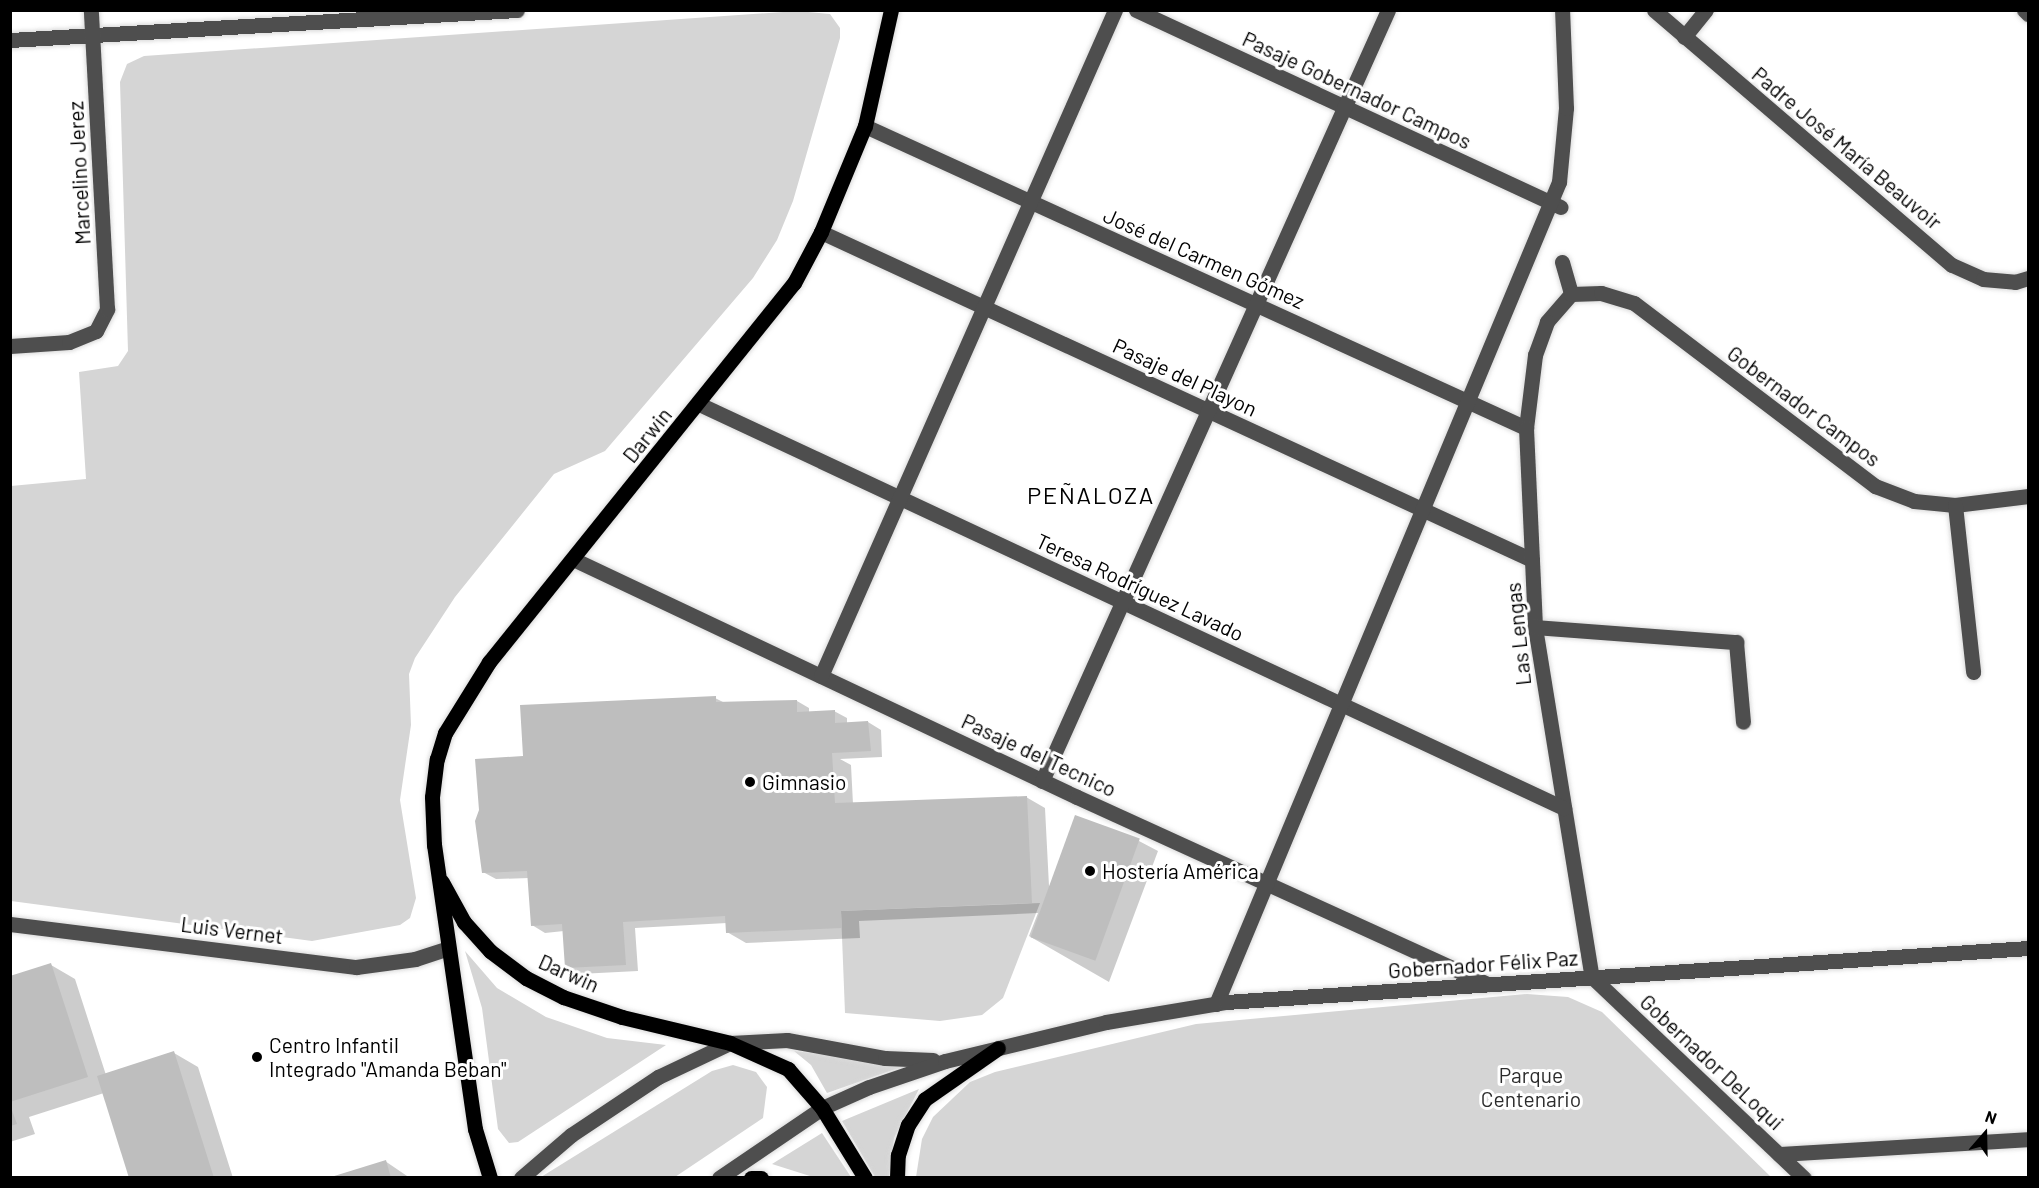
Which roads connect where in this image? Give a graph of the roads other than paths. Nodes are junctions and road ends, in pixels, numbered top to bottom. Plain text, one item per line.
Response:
1 (91, 10) edge
2 (517, 10) edge
3 (891, 10) edge
4 (1115, 10) edge
5 (1136, 10) edge
6 (1388, 10) edge
7 (1562, 10) edge
8 (1654, 10) edge
9 (1706, 10) edge
10 (2025, 10) edge
11 (2028, 14) edge
12 (92, 37) junction
13 (1684, 37) junction
14 (10, 39) edge
15 (1344, 107) junction
16 (865, 126) junction
17 (1030, 202) junction
18 (1555, 205) junction
19 (821, 232) junction
20 (1562, 262) dead end
21 (2028, 278) edge
22 (1571, 294) junction
23 (1256, 305) junction
24 (984, 308) junction
25 (10, 346) edge
26 (1467, 401) junction
27 (699, 404) junction
28 (1208, 410) junction
29 (1526, 428) junction
30 (2028, 496) edge
31 (900, 498) junction
32 (1955, 505) junction
33 (1422, 509) junction
34 (573, 559) junction
35 (1532, 560) junction
36 (1122, 602) junction
37 (1535, 627) junction
38 (1973, 672) dead end
39 (822, 676) junction
40 (1341, 704) junction
41 (1743, 722) dead end
42 (1042, 780) junction
43 (1564, 808) junction
44 (437, 874) junction
45 (1266, 883) junction
46 (10, 924) edge
47 (447, 948) junction
48 (2028, 948) edge
49 (1592, 977) junction
50 (1489, 984) junction
51 (1216, 1004) junction
52 (730, 1043) junction
53 (998, 1048) junction
54 (945, 1060) junction
55 (822, 1108) junction
56 (2028, 1139) edge
57 (1779, 1154) junction
58 (490, 1178) edge
59 (521, 1178) edge
60 (719, 1178) edge
61 (752, 1178) edge
62 (761, 1178) edge
63 (865, 1178) edge
64 (897, 1178) edge
65 (1804, 1178) edge

1 - 12 street, Marcelino Jerez
2 - 12 street
3 - 16 main road, Darwin
4 - 17 street
5 - 15 street, Pasaje Gobernador Campos
6 - 15 street
7 - 18 street
8 - 13 street, Padre José María Beauvoir
9 - 13 street
10 - 11 street
12 - 14 street
12 - 25 street, Marcelino Jerez
13 - 21 street, Padre José María Beauvoir
15 - 18 street, Pasaje Gobernador Campos
15 - 23 street
16 - 17 street, José del Carmen Gómez
16 - 19 main road, Darwin
17 - 23 street, José del Carmen Gómez
17 - 24 street
18 - 26 street
19 - 24 street, Pasaje del Playon
19 - 27 main road, Darwin
20 - 22 street
22 - 29 street, Las Lengas
22 - 32 street, Gobernador Campos
23 - 26 street, José del Carmen Gómez
23 - 28 street
24 - 28 street, Pasaje del Playon
24 - 31 street
26 - 29 street, José del Carmen Gómez
26 - 33 street
27 - 31 street, Teresa Rodríguez Lavado
27 - 34 main road, Darwin
28 - 33 street, Pasaje del Playon
28 - 36 street
29 - 35 street, Las Lengas
30 - 32 street, Gobernador Campos
31 - 36 street, Teresa Rodríguez Lavado
31 - 39 street
32 - 38 street
33 - 35 street, Pasaje del Playon
33 - 40 street
34 - 39 street, Pasaje del Tecnico
34 - 44 main road, Darwin
35 - 37 street, Las Lengas
36 - 40 street, Teresa Rodríguez Lavado
36 - 42 street
37 - 41 street
37 - 43 street, Las Lengas
39 - 42 street, Pasaje del Tecnico
40 - 43 street, Teresa Rodríguez Lavado
40 - 45 street
42 - 45 street, Pasaje del Tecnico
43 - 49 street, Las Lengas
44 - 47 main road, Darwin
44 - 52 main road, Darwin
45 - 50 street, Pasaje del Tecnico
45 - 51 street
46 - 47 street, Luis Vernet
47 - 58 main road, Darwin
48 - 49 street, Gobernador Félix Paz
49 - 50 street, Gobernador Félix Paz
49 - 57 street, Gobernador DeLoqui
50 - 51 street, Gobernador Félix Paz
51 - 53 street, Gobernador Félix Paz
52 - 54 street, Gobernador Félix Paz
52 - 55 main road
52 - 59 street, Gobernador Félix Paz
53 - 54 street, Gobernador Félix Paz
53 - 64 main road
54 - 55 street, Gobernador Félix Paz
55 - 60 street, Gobernador Félix Paz
55 - 63 main road
56 - 57 street
57 - 65 street, Gobernador DeLoqui
61 - 62 main road

